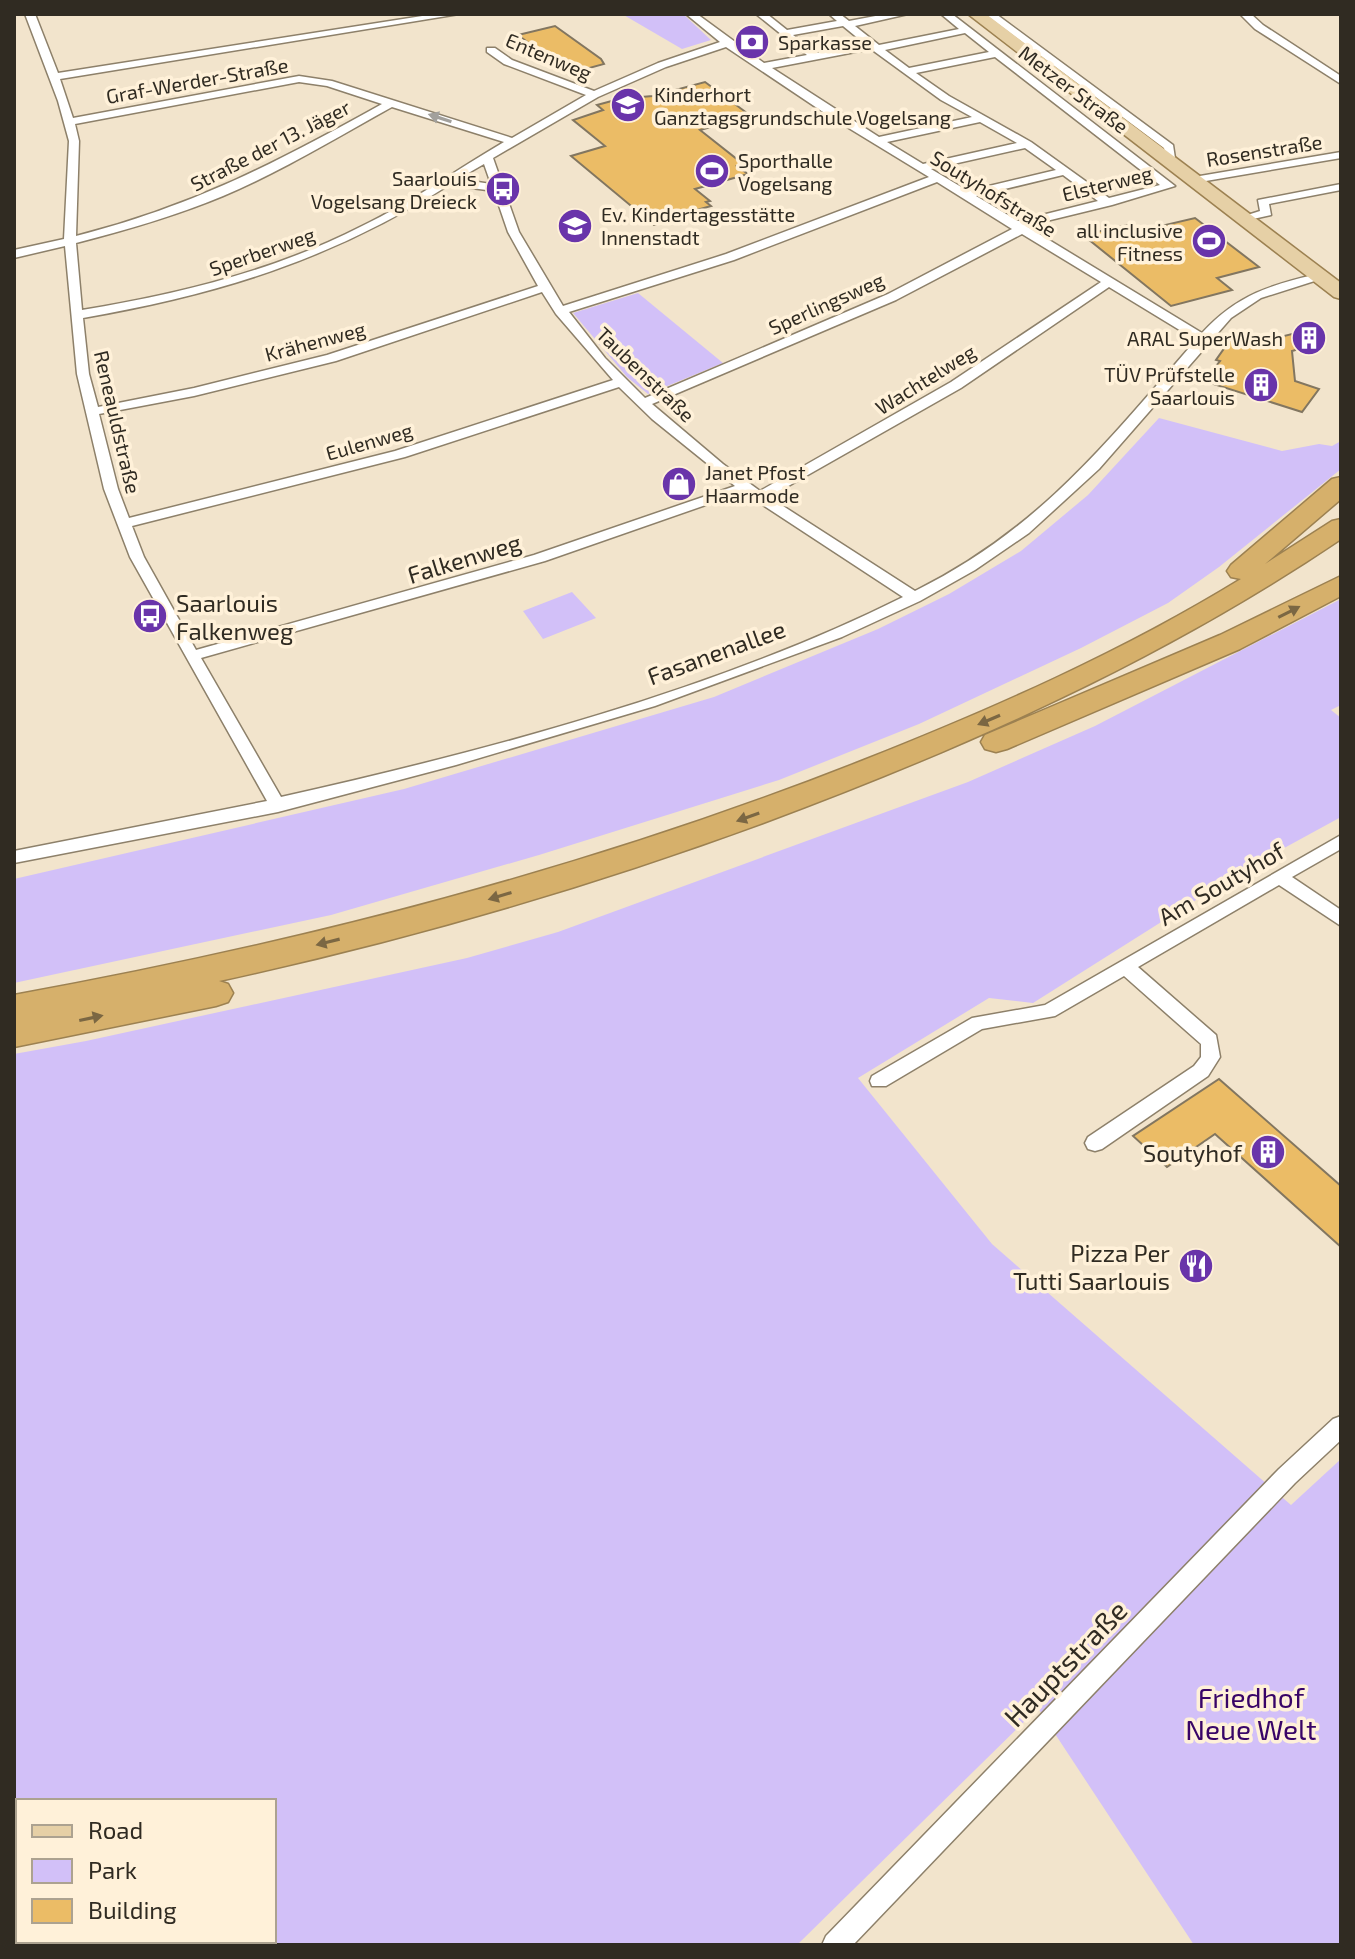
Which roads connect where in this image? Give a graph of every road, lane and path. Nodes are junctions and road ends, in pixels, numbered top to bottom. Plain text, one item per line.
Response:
1 (30, 14) edge
2 (454, 14) edge
3 (691, 14) edge
4 (761, 14) edge
5 (834, 14) edge
6 (903, 14) edge
7 (946, 14) edge
8 (990, 14) edge
9 (1245, 14) edge
10 (971, 22) edge
11 (846, 23) junction
12 (785, 33) junction
13 (727, 43) junction
14 (876, 47) junction
15 (491, 50) dead end
16 (997, 53) junction
17 (814, 56) junction
18 (762, 67) junction
19 (907, 72) junction
20 (53, 77) junction
21 (1341, 81) edge
22 (594, 95) junction
23 (391, 103) junction
24 (984, 118) junction
25 (70, 122) junction
26 (876, 141) junction
27 (514, 142) junction
28 (1027, 144) junction
29 (1341, 155) edge
30 (487, 157) junction
31 (1172, 163) junction
32 (919, 168) junction
33 (1067, 171) junction
34 (936, 178) junction
35 (1194, 180) junction
36 (446, 181) junction
37 (1341, 187) edge
38 (494, 188) junction
39 (965, 195) junction
40 (1108, 203) junction
41 (1244, 218) junction
42 (1017, 228) junction
43 (70, 241) junction
44 (14, 254) edge
45 (1321, 277) junction
46 (1107, 283) junction
47 (543, 288) junction
48 (1341, 293) edge
49 (560, 311) junction
50 (76, 315) junction
51 (1205, 340) junction
52 (620, 382) junction
53 (644, 403) junction
54 (92, 412) junction
55 (1341, 485) edge
56 (744, 487) junction
57 (758, 498) junction
58 (124, 524) junction
59 (1341, 527) edge
60 (1341, 552) edge
61 (1341, 585) edge
62 (915, 598) junction
63 (192, 656) junction
64 (1085, 676) junction
65 (1013, 734) junction
66 (278, 806) junction
67 (1341, 841) edge
68 (14, 857) edge
69 (1279, 877) junction
70 (1341, 919) edge
71 (1126, 967) junction
72 (14, 1008) edge
73 (14, 1033) edge
74 (879, 1081) dead end
75 (1095, 1143) dead end
76 (1341, 1426) edge
77 (835, 1945) edge

1 - 20 street, Reneauldstraße
2 - 20 street
3 - 13 street, Soutyhofstraße
4 - 12 street
5 - 11 street
6 - 11 street
7 - 10 street, Elsterweg
8 - 31 street, Metzer Straße
9 - 21 street
10 - 14 street
10 - 16 street, Elsterweg
10 - 31 main road, Metzer Straße
11 - 12 street
11 - 14 street
12 - 17 street
13 - 18 street, Soutyhofstraße
13 - 22 street
14 - 17 street
14 - 19 street
15 - 22 street, Entenweg
16 - 19 street
16 - 40 street, Elsterweg
17 - 18 street
18 - 26 street, Soutyhofstraße
19 - 24 street
20 - 25 street, Reneauldstraße
22 - 27 street
23 - 25 street, Graf-Werder-Straße
27 -> 23 street, Graf-Werder-Straße
23 - 43 street, Straße der 13. Jäger
24 - 26 street
24 - 28 street
25 - 43 street, Reneauldstraße
26 - 32 street, Soutyhofstraße
27 - 30 street
28 - 32 street
28 - 33 street
29 - 35 street, Rosenstraße
30 - 36 street, Sperberweg
30 - 38 street, Taubenstraße
31 - 35 main road, Metzer Straße
32 - 34 street, Soutyhofstraße
33 - 39 street
33 - 40 street
34 - 39 street, Soutyhofstraße
34 - 49 street
35 - 41 main road, Metzer Straße
36 - 38 street
36 - 50 street, Sperberweg
37 - 41 street
38 - 47 street, Taubenstraße
39 - 42 street, Soutyhofstraße
40 - 42 street, Elsterweg
41 - 45 main road, Metzer Straße
42 - 46 street, Soutyhofstraße
42 - 53 street, Sperlingsweg
43 - 44 street, Straße der 13. Jäger
43 - 50 street, Reneauldstraße
45 - 48 main road, Metzer Straße
45 - 51 street, Fasanenallee
46 - 51 street, Soutyhofstraße
46 - 57 street, Wachtelweg
47 - 49 street, Taubenstraße
47 - 54 street, Krähenweg
49 - 52 street, Taubenstraße
50 - 54 street, Reneauldstraße
51 - 62 street, Fasanenallee
52 - 53 street, Taubenstraße
52 - 58 street, Eulenweg
53 - 56 street, Taubenstraße
54 - 58 street, Reneauldstraße
55 - 64 highway
56 - 57 street, Taubenstraße
56 - 63 street, Falkenweg
57 - 62 street, Taubenstraße
58 - 63 street, Reneauldstraße
59 - 64 highway
60 - 65 highway
65 -> 61 highway
62 - 66 street, Fasanenallee
63 - 66 street, Reneauldstraße
64 -> 72 highway
73 -> 65 highway
66 - 68 street, Fasanenallee
67 - 69 street, Am Soutyhof
69 - 70 street
69 - 71 street, Am Soutyhof
71 - 74 street, Am Soutyhof
71 - 75 street
76 - 77 street, Hauptstraße

